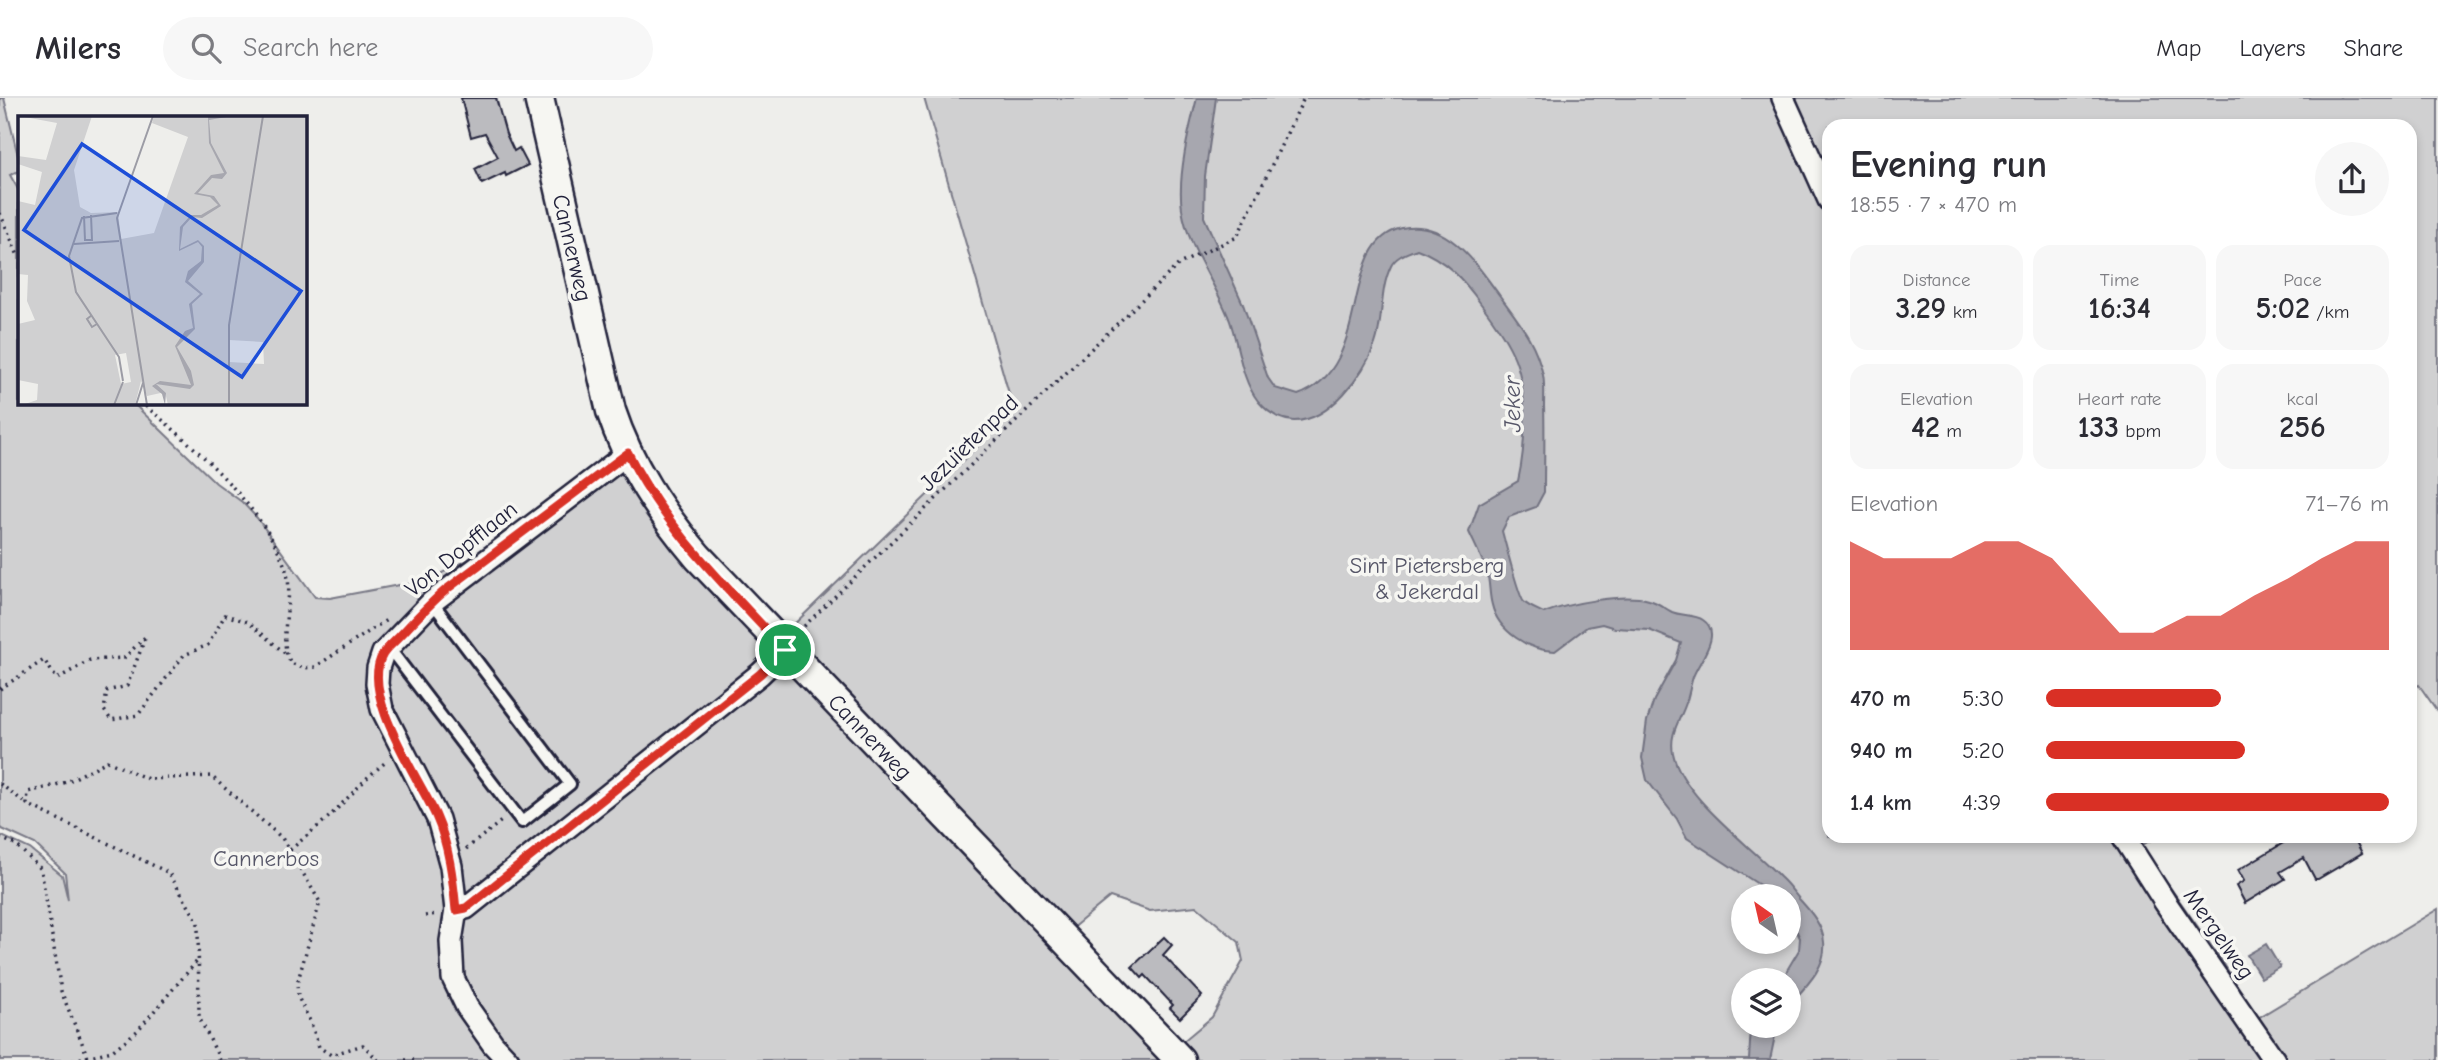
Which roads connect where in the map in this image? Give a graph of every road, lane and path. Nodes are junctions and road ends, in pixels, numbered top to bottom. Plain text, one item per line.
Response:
1 (539, 98) edge
2 (1304, 98) edge
3 (1783, 98) edge
4 (1822, 184) edge
5 (0, 213) edge
6 (18, 256) edge
7 (142, 404) edge
8 (628, 453) junction
9 (432, 602) junction
10 (363, 635) dead end
11 (389, 648) junction
12 (785, 650) junction
13 (286, 654) junction
14 (0, 689) edge
15 (402, 749) junction
16 (0, 784) edge
17 (27, 804) junction
18 (492, 828) dead end
19 (0, 838) edge
20 (2127, 843) edge
21 (471, 844) dead end
22 (290, 850) junction
23 (456, 910) junction
24 (199, 959) junction
25 (87, 1058) edge
26 (73, 1060) edge
27 (220, 1060) edge
28 (378, 1060) edge
29 (405, 1060) edge
30 (416, 1060) edge
31 (508, 1060) edge
32 (1180, 1060) edge
33 (2274, 1060) edge

1 - 8 main road, Cannerweg
2 - 12 path, Jezuïetenpad
3 - 4 street
5 - 6 path
7 - 13 path
8 - 9 street, Von Dopfflaan
8 - 12 main road, Cannerweg
9 - 11 street, Von Dopfflaan
9 - 11 lane
10 - 13 path
11 - 15 street, Von Dopfflaan
12 - 23 street
12 - 32 main road, Cannerweg
13 - 14 path
15 - 22 path
15 - 23 street, Von Dopfflaan
16 - 17 path
17 - 22 path
17 - 24 path
18 - 21 path
19 - 25 path
20 - 33 street, Mergelweg
22 - 28 path
23 - 31 street, Von Dopfflaan
24 - 25 path
24 - 27 path
25 - 26 path
29 - 30 path

